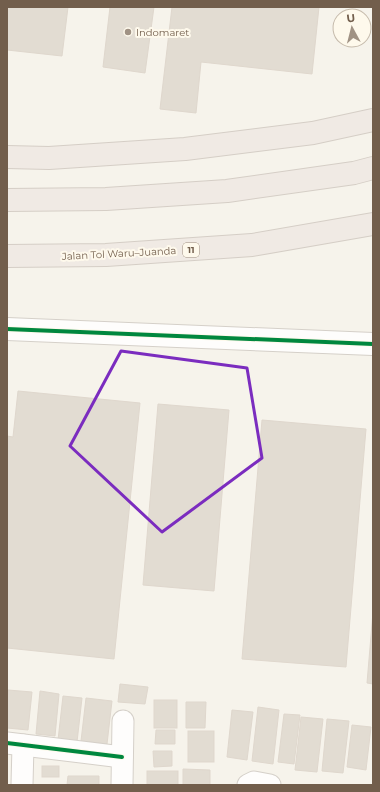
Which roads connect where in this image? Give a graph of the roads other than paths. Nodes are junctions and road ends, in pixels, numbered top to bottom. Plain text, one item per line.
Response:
1 (373, 120) edge
2 (7, 157) edge
3 (373, 168) edge
4 (7, 200) edge
5 (373, 224) edge
6 (7, 256) edge
7 (7, 329) edge
8 (373, 344) edge
9 (123, 722) dead end
10 (15, 744) edge
11 (122, 757) junction
12 (22, 785) edge
13 (122, 785) edge
14 (248, 785) edge
15 (270, 785) edge

1 - 2 highway
3 - 4 highway
5 - 6 highway, Jalan Tol Waru–Juanda / 11
7 - 8 street
9 - 11 street
10 - 11 street
10 - 12 street
11 - 13 street
14 - 15 street

